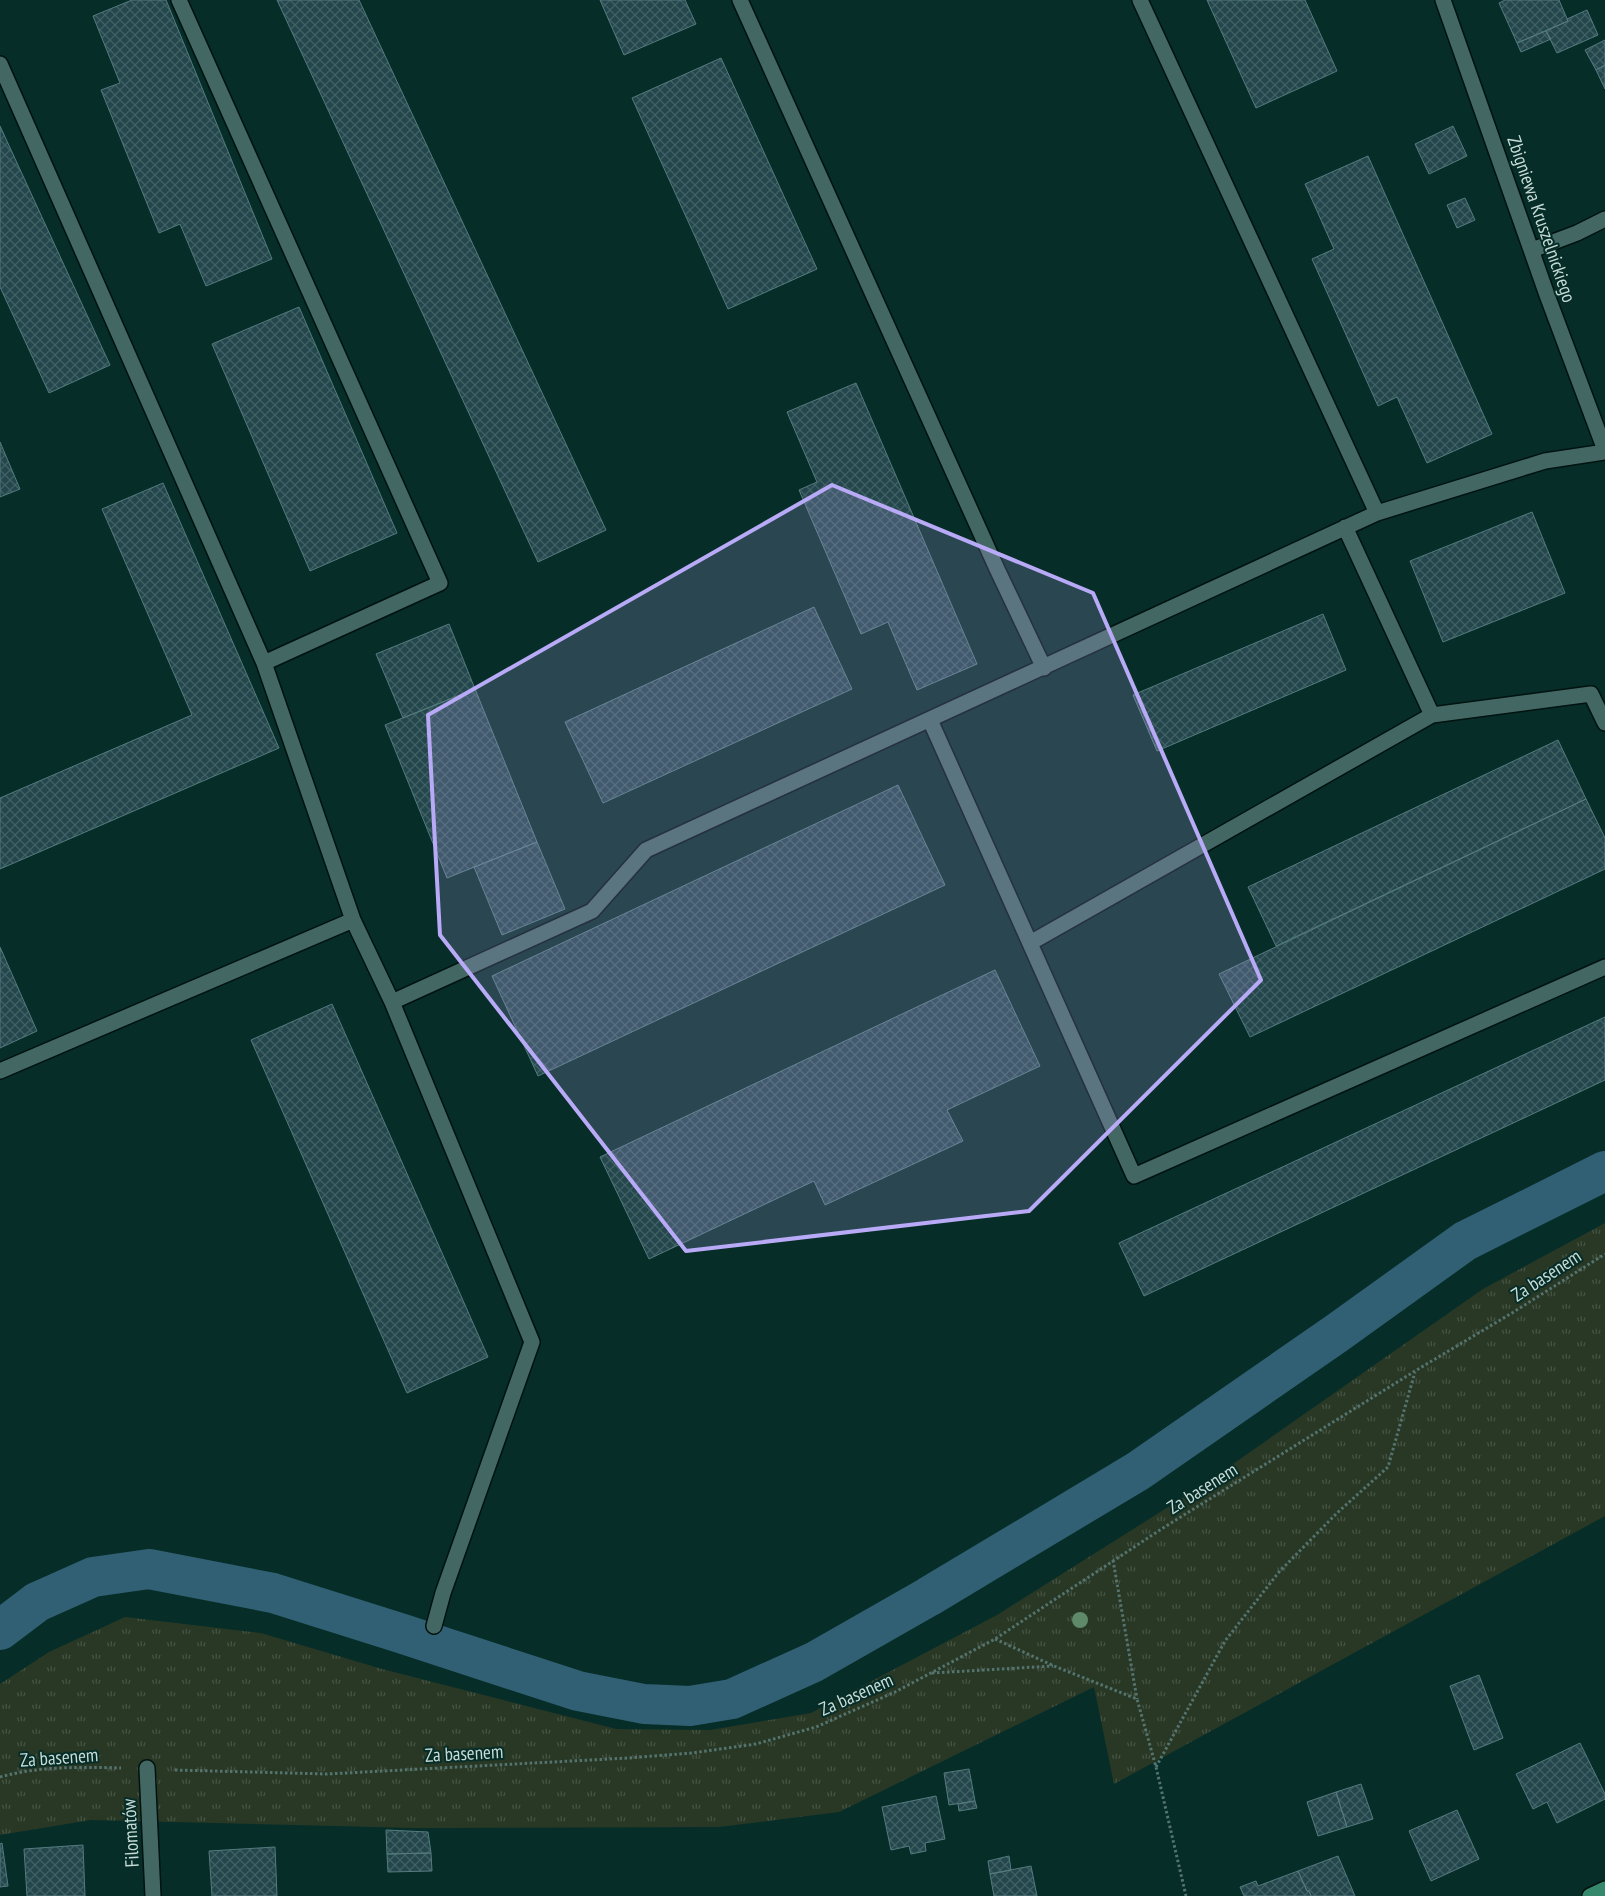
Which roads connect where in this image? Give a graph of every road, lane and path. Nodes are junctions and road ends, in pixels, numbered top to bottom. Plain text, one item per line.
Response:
1 (179, 0) edge
2 (740, 0) edge
3 (1140, 0) edge
4 (1443, 0) edge
5 (0, 64) edge
6 (1605, 219) edge
7 (1532, 250) junction
8 (1605, 451) edge
9 (1377, 513) junction
10 (1345, 527) junction
11 (264, 663) junction
12 (1044, 668) junction
13 (1432, 715) junction
14 (930, 720) junction
15 (1605, 723) edge
16 (353, 920) junction
17 (1030, 943) junction
18 (1605, 967) edge
19 (392, 1002) junction
20 (0, 1071) edge
21 (1605, 1254) edge
22 (1415, 1371) junction
23 (1113, 1560) junction
24 (434, 1626) dead end
25 (995, 1639) junction
26 (1054, 1666) junction
27 (930, 1673) junction
28 (1137, 1699) junction
29 (1156, 1767) junction
30 (147, 1768) junction
31 (0, 1777) edge
32 (1605, 1889) edge
33 (153, 1896) edge
34 (1186, 1896) edge
35 (1590, 1896) edge

1 - 11 street
2 - 12 street
3 - 9 street
4 - 7 street, Zbigniewa Kruszelnickiego
5 - 11 street
6 - 7 street
7 - 8 street, Zbigniewa Kruszelnickiego
8 - 9 street
9 - 10 street
10 - 12 street
10 - 13 street
11 - 16 street
12 - 14 street
13 - 15 street
13 - 17 street
14 - 17 street
14 - 19 street
16 - 19 street
16 - 20 street
17 - 18 street
19 - 24 street
21 - 22 path, Za basenem
22 - 23 path, Za basenem
22 - 29 path
23 - 25 path, Za basenem
23 - 28 path
25 - 26 path
25 - 27 path, Za basenem
26 - 27 path
26 - 28 path
27 - 30 path, Za basenem
28 - 29 path
29 - 34 path
30 - 31 path, Za basenem
30 - 33 street, Filomatów
32 - 35 main road

